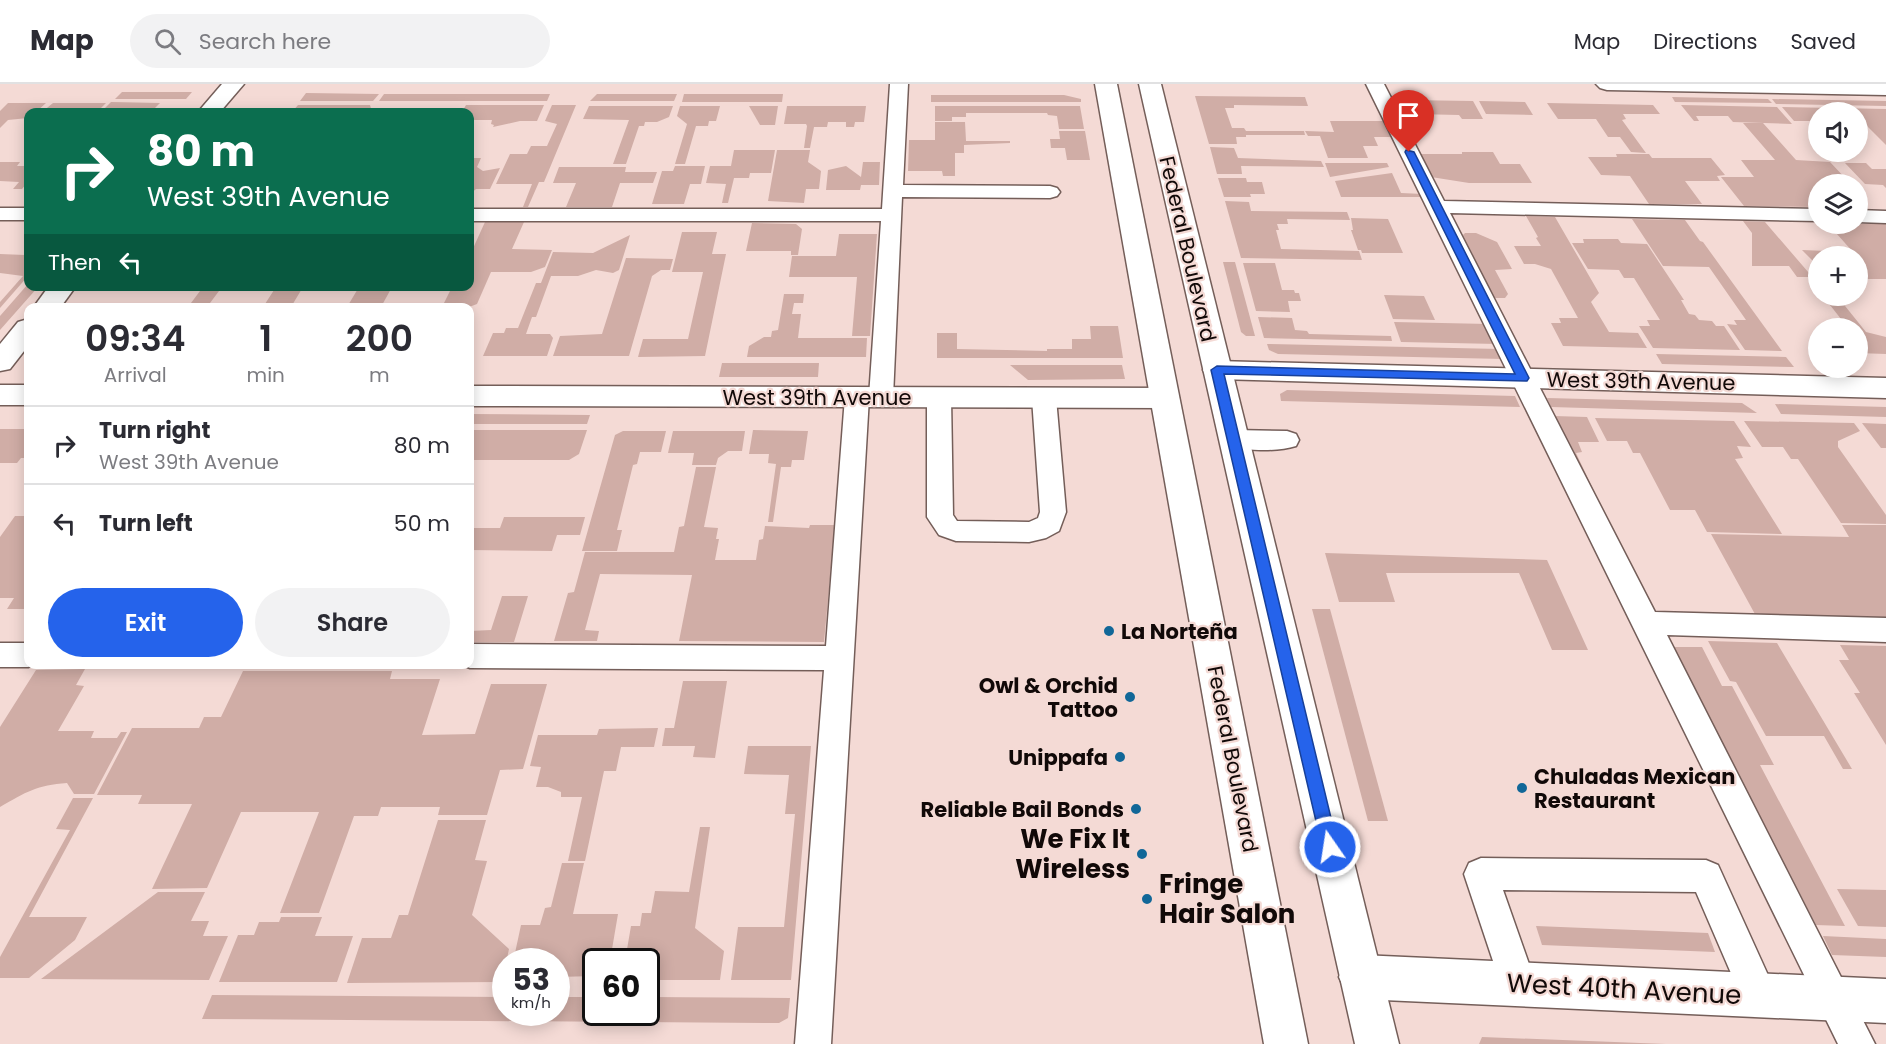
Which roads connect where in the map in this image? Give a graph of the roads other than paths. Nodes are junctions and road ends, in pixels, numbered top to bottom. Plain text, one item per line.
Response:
1 (233, 84) edge
2 (899, 84) edge
3 (1106, 84) edge
4 (1150, 84) edge
5 (1375, 84) edge
6 (1607, 84) edge
7 (1886, 89) edge
8 (212, 108) edge
9 (893, 191) junction
10 (1050, 192) dead end
11 (1437, 207) junction
12 (0, 214) edge
13 (24, 214) edge
14 (474, 215) edge
15 (892, 215) junction
16 (1808, 215) edge
17 (1868, 216) edge
18 (1886, 217) edge
19 (59, 291) edge
20 (50, 303) edge
21 (24, 333) edge
22 (0, 362) edge
23 (1217, 370) junction
24 (1523, 378) junction
25 (1886, 387) edge
26 (0, 395) edge
27 (24, 395) edge
28 (474, 396) edge
29 (869, 397) junction
30 (939, 397) junction
31 (1044, 398) junction
32 (1165, 398) junction
33 (1234, 439) junction
34 (1287, 440) dead end
35 (1646, 622) junction
36 (1886, 630) edge
37 (0, 655) edge
38 (24, 655) edge
39 (474, 656) edge
40 (839, 658) junction
41 (1361, 977) junction
42 (1518, 984) junction
43 (1759, 995) junction
44 (1834, 999) junction
45 (1886, 1001) edge
46 (813, 1044) edge
47 (1286, 1044) edge
48 (1377, 1044) edge
49 (1857, 1044) edge

1 - 8 main road
2 - 9 lane
3 - 32 main road, Federal Boulevard
4 - 23 main road, Federal Boulevard
5 - 11 lane
6 - 7 main road
9 - 10 lane
9 - 15 lane
11 - 16 lane
11 - 24 lane
12 - 13 lane
14 - 15 lane
15 - 29 lane
17 - 18 lane
19 - 20 main road
21 - 22 main road
23 - 24 main road, West 39th Avenue
23 - 33 main road, Federal Boulevard
24 - 25 main road, West 39th Avenue
24 - 35 lane
26 - 27 main road
28 - 29 main road, West 39th Avenue
29 - 30 main road, West 39th Avenue
29 - 40 lane
30 - 31 main road, West 39th Avenue
30 - 31 lane
31 - 32 main road, West 39th Avenue
32 - 47 main road, Federal Boulevard
33 - 34 lane
33 - 41 main road, Federal Boulevard
35 - 36 lane
35 - 44 lane
37 - 38 lane
39 - 40 lane
40 - 46 lane
41 - 42 main road, West 40th Avenue
41 - 48 main road, Federal Boulevard
42 - 43 main road, West 40th Avenue
42 - 43 lane
43 - 44 main road, West 40th Avenue
44 - 45 main road, West 40th Avenue
44 - 49 lane

